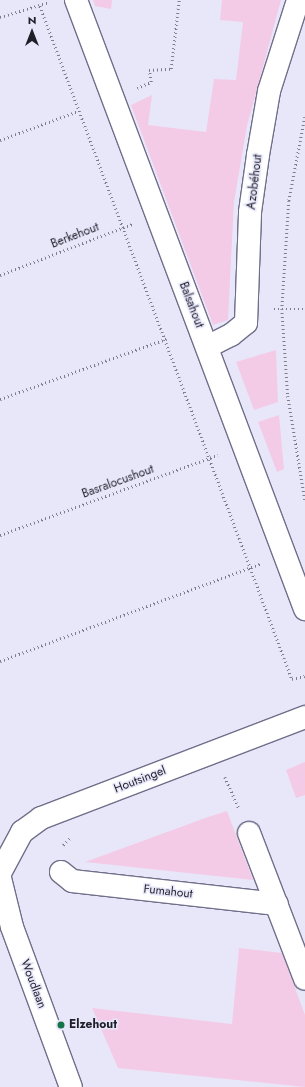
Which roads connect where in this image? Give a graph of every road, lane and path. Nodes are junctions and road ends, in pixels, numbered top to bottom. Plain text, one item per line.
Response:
1 (55, 0) edge
2 (76, 0) edge
3 (178, 0) edge
4 (298, 0) edge
5 (40, 6) junction
6 (0, 17) edge
7 (134, 89) dead end
8 (78, 111) junction
9 (305, 117) edge
10 (0, 140) edge
11 (157, 214) junction
12 (124, 227) junction
13 (0, 275) edge
14 (166, 338) junction
15 (207, 347) junction
16 (0, 399) edge
17 (243, 446) junction
18 (210, 458) junction
19 (305, 500) edge
20 (0, 535) edge
21 (284, 555) junction
22 (251, 568) junction
23 (305, 609) edge
24 (0, 660) edge
25 (305, 676) edge
26 (305, 717) edge
27 (232, 774) dead end
28 (225, 776) junction
29 (218, 779) dead end
30 (249, 833) joint
31 (73, 835) dead end
32 (59, 849) dead end
33 (61, 872) dead end
34 (0, 873) edge
35 (0, 878) edge
36 (277, 904) junction
37 (305, 979) edge
38 (71, 1087) edge

1 - 5 path
2 - 11 street, Balsahout
3 - 7 path
4 - 15 street, Azobéhout
5 - 6 path
5 - 8 path
8 - 10 path
8 - 12 path
9 - 19 path
11 - 12 path, Berkehout
11 - 15 street, Balsahout
12 - 13 path, Berkehout
12 - 14 path
14 - 16 path
14 - 18 path
15 - 17 street, Balsahout
17 - 18 path, Basralocushout
17 - 21 street, Balsahout
18 - 20 path, Basralocushout
18 - 22 path
21 - 22 path
21 - 23 street, Balsahout
22 - 24 path
22 - 25 path
26 - 34 street, Houtsingel
27 - 28 path
28 - 29 path
28 - 30 path
30 - 36 street
31 - 32 path
33 - 36 street, Fumahout
35 - 38 street, Woudlaan
36 - 37 street

